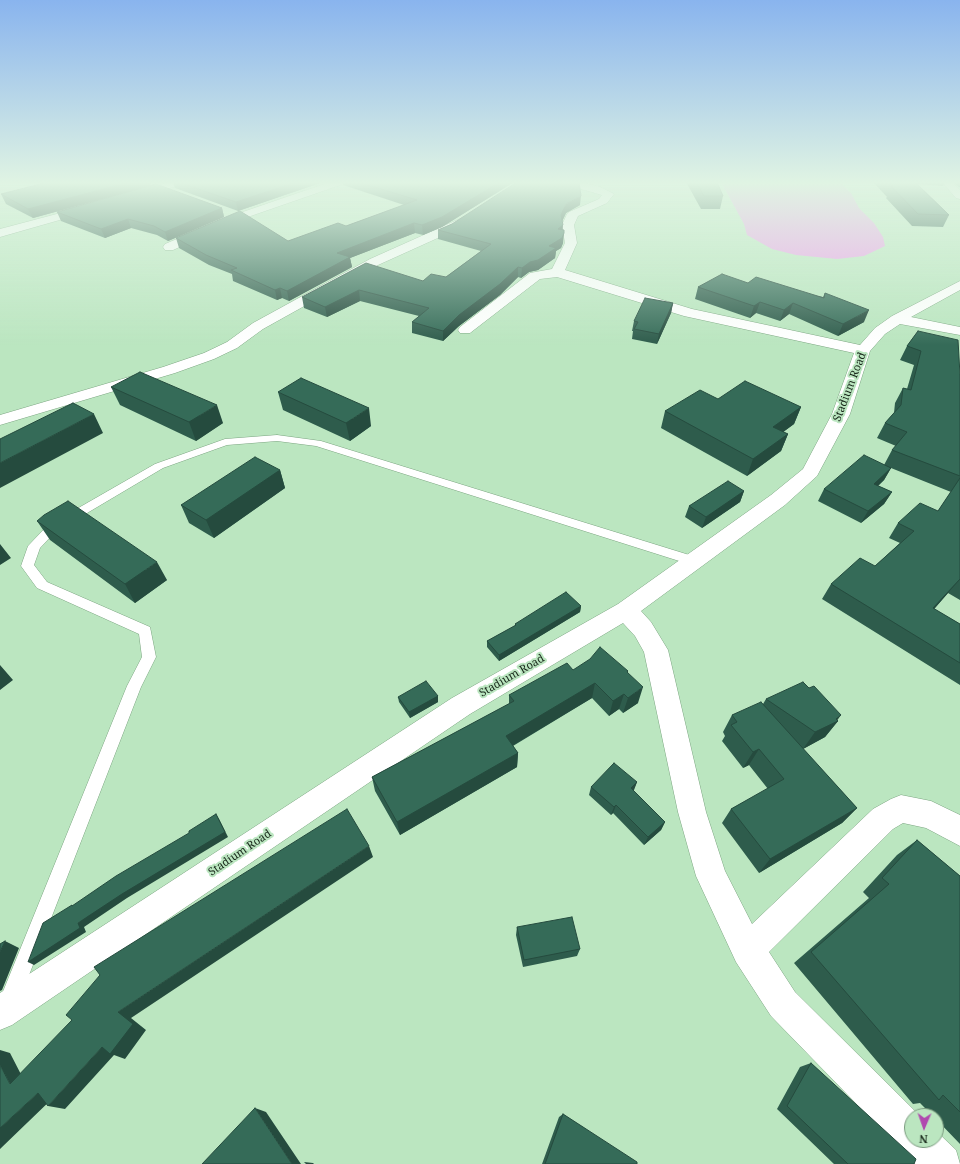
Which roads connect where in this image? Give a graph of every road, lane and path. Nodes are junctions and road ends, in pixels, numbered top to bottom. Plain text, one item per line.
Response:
1 (194, 236) edge
2 (433, 236) edge
3 (571, 236) edge
4 (169, 247) dead end
5 (557, 273) junction
6 (960, 285) edge
7 (897, 319) junction
8 (465, 330) dead end
9 (960, 331) edge
10 (863, 350) junction
11 (0, 420) edge
12 (695, 561) junction
13 (626, 610) junction
14 (960, 831) edge
15 (748, 950) junction
16 (3, 1011) edge
17 (904, 1126) edge
18 (926, 1148) edge
19 (942, 1164) edge

1 - 4 street
2 - 11 street
3 - 5 street
5 - 8 street
5 - 10 street
6 - 7 street, Stadium Road
7 - 9 street
7 - 10 street, Stadium Road
10 - 12 street, Stadium Road
12 - 13 street, Stadium Road
12 - 16 lane
13 - 15 street
13 - 16 street, Stadium Road
14 - 15 street
15 - 17 street
18 - 19 street

